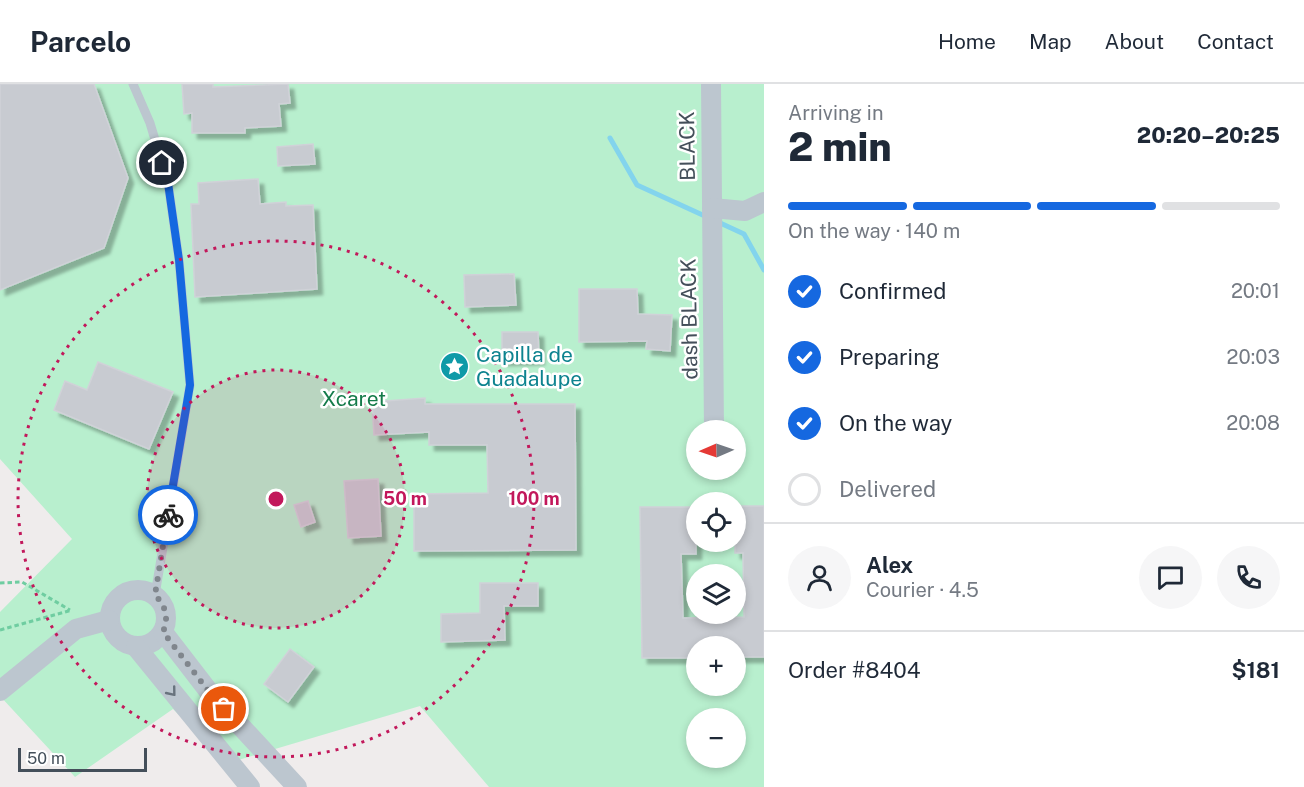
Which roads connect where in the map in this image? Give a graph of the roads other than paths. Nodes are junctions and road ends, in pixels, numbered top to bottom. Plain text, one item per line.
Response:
1 (133, 84) edge
2 (711, 84) edge
3 (764, 202) edge
4 (712, 208) junction
5 (714, 420) edge
6 (155, 595) junction
7 (110, 620) junction
8 (163, 632) junction
9 (136, 647) junction
10 (0, 691) edge
11 (250, 787) edge
12 (297, 787) edge

1 - 6 lane
2 - 4 street, BLACK
3 - 4 street
4 - 5 street, dash BLACK
6 - 7 street
6 - 8 street
7 - 9 street
7 - 10 street
8 - 9 street
8 - 12 street
9 -> 11 street

